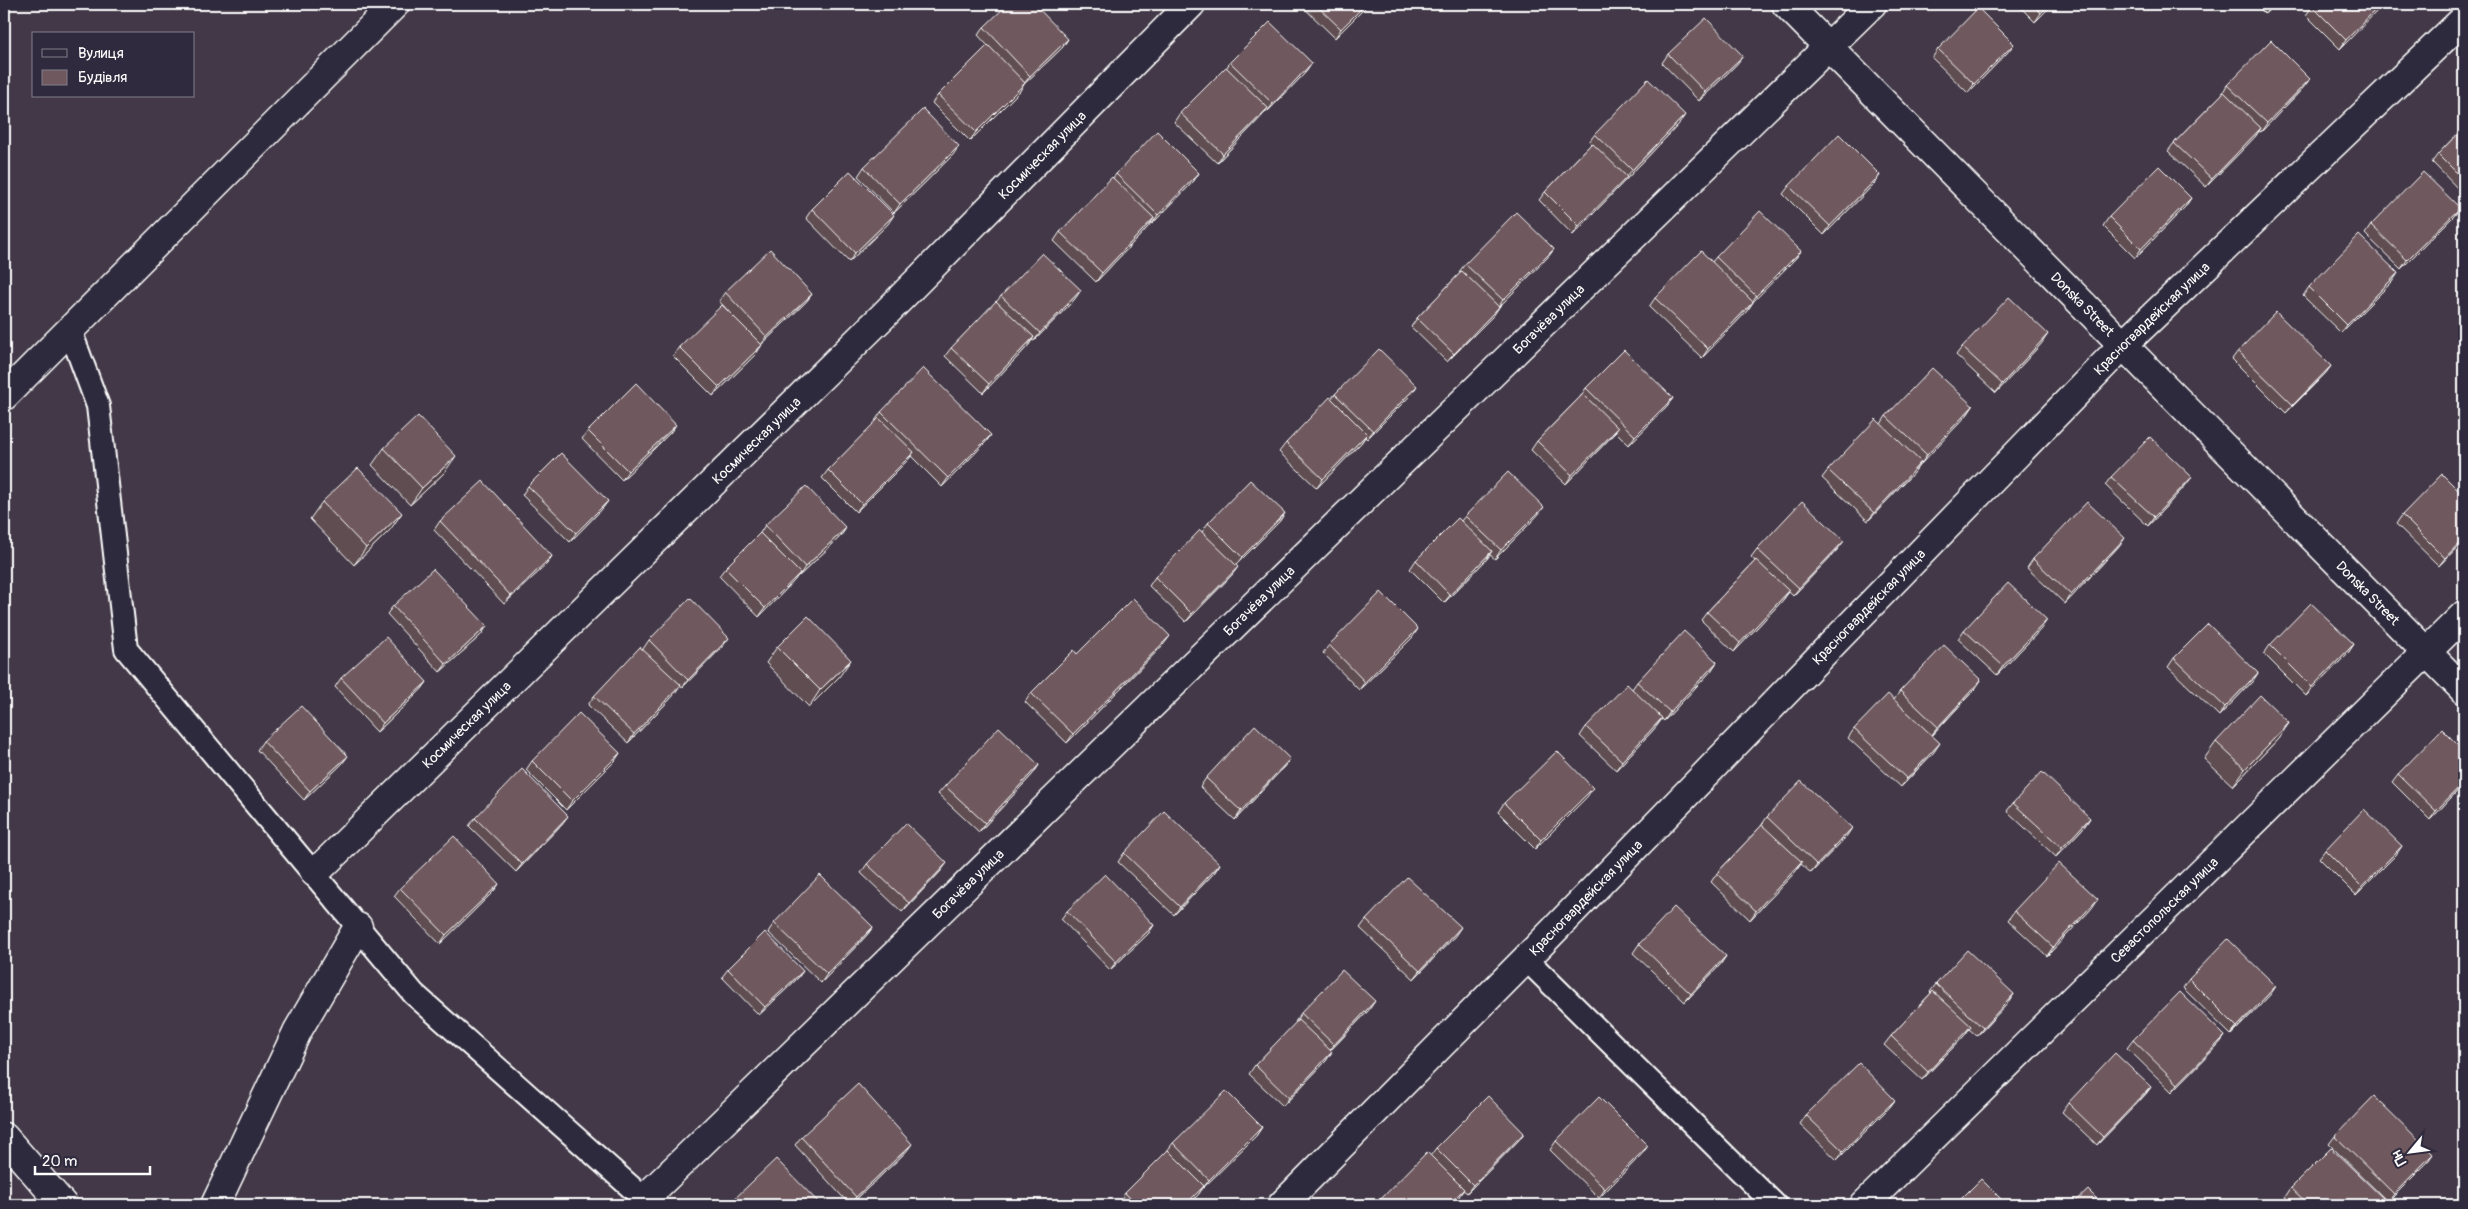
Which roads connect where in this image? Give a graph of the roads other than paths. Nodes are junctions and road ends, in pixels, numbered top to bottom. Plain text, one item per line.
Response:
1 (395, 4) edge
2 (1191, 4) edge
3 (1786, 4) edge
4 (1872, 4) edge
5 (2464, 19) edge
6 (1828, 47) junction
7 (70, 330) junction
8 (2123, 345) junction
9 (4, 396) edge
10 (2464, 614) edge
11 (2426, 652) junction
12 (2464, 690) edge
13 (315, 873) junction
14 (358, 927) junction
15 (1526, 959) junction
16 (4, 1137) edge
17 (647, 1202) edge
18 (63, 1205) edge
19 (215, 1205) edge
20 (1282, 1205) edge
21 (1775, 1205) edge
22 (1864, 1205) edge

1 - 7 street
2 - 13 street, Космическая улица
3 - 6 street, Donska Street
4 - 6 street, Богачёва улица
5 - 8 street, Красногвардейская улица
6 - 8 street, Donska Street
6 - 17 street, Богачёва улица
7 - 9 street
7 - 13 lane
8 - 11 street, Donska Street
8 - 15 street, Красногвардейская улица
10 - 11 street, Севастопольская улица
11 - 12 street, Donska Street
11 - 22 street, Севастопольская улица
13 - 14 lane
14 - 17 lane
14 - 19 street
15 - 20 street, Красногвардейская улица
15 - 21 lane
16 - 18 street

